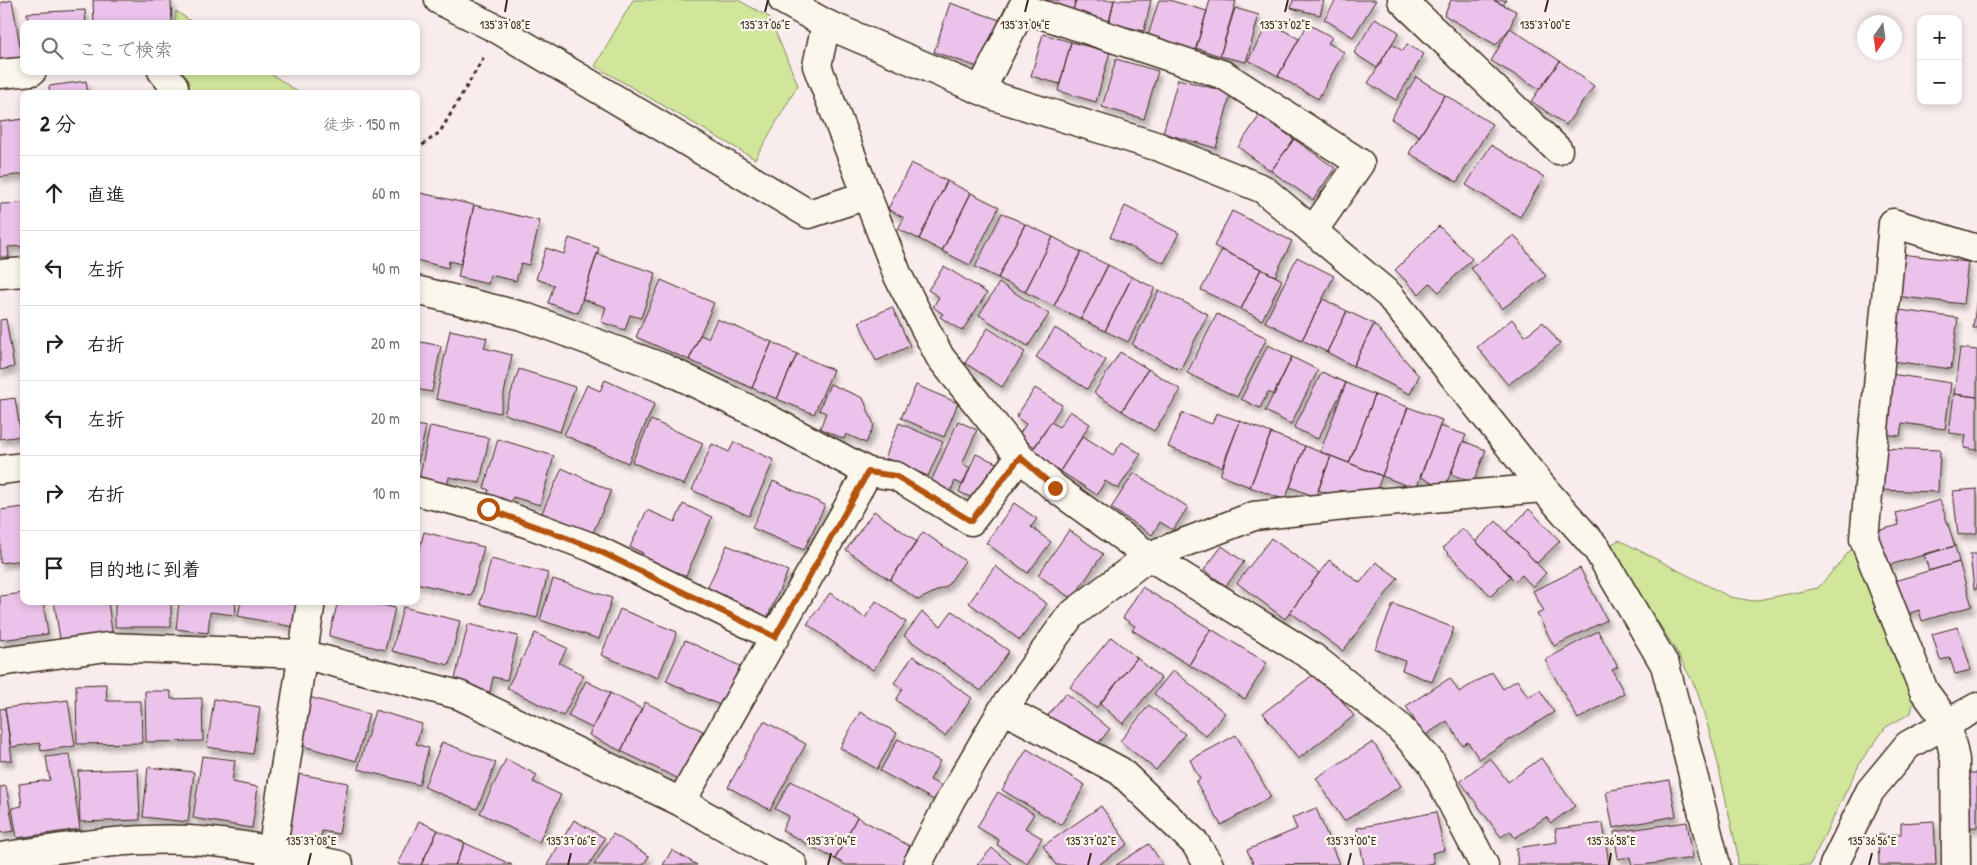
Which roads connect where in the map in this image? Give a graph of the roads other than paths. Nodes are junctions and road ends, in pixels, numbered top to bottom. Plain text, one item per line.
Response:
1 (439, 0) edge
2 (783, 0) edge
3 (1413, 4) edge
4 (826, 24) junction
5 (20, 72) edge
6 (0, 74) edge
7 (165, 75) edge
8 (174, 90) edge
9 (981, 90) junction
10 (1558, 150) dead end
11 (867, 195) junction
12 (1313, 231) junction
13 (1977, 249) edge
14 (20, 272) edge
15 (0, 274) edge
16 (420, 291) edge
17 (1020, 457) junction
18 (20, 468) edge
19 (0, 470) edge
20 (868, 472) junction
21 (1544, 488) junction
22 (420, 492) edge
23 (1149, 556) junction
24 (310, 605) edge
25 (775, 637) junction
26 (302, 654) junction
27 (0, 662) edge
28 (1977, 707) edge
29 (1003, 709) junction
30 (1947, 722) junction
31 (682, 802) junction
32 (0, 857) edge
33 (271, 858) edge
34 (339, 865) edge
35 (793, 865) edge
36 (917, 865) edge
37 (1209, 865) edge
38 (1484, 865) edge
39 (1716, 865) edge
40 (1834, 865) edge
41 (1956, 865) edge

1 - 11 street
2 - 4 street
3 - 10 street
4 - 9 street
4 - 11 street
5 - 6 street
7 - 8 street
9 - 12 street
9 - 12 street
11 - 17 street
12 - 21 street
13 - 30 street
14 - 15 street
16 - 20 street
17 - 20 street
17 - 23 street
18 - 19 street
20 - 25 street
21 - 23 street
21 - 39 street
22 - 25 street
23 - 29 street
23 - 38 street
24 - 26 street
25 - 31 street
26 - 27 street
26 - 31 street
26 - 33 street
28 - 30 street
29 - 36 street
29 - 37 street
30 - 40 street
30 - 41 street
31 - 35 street
32 - 33 street
33 - 34 street

